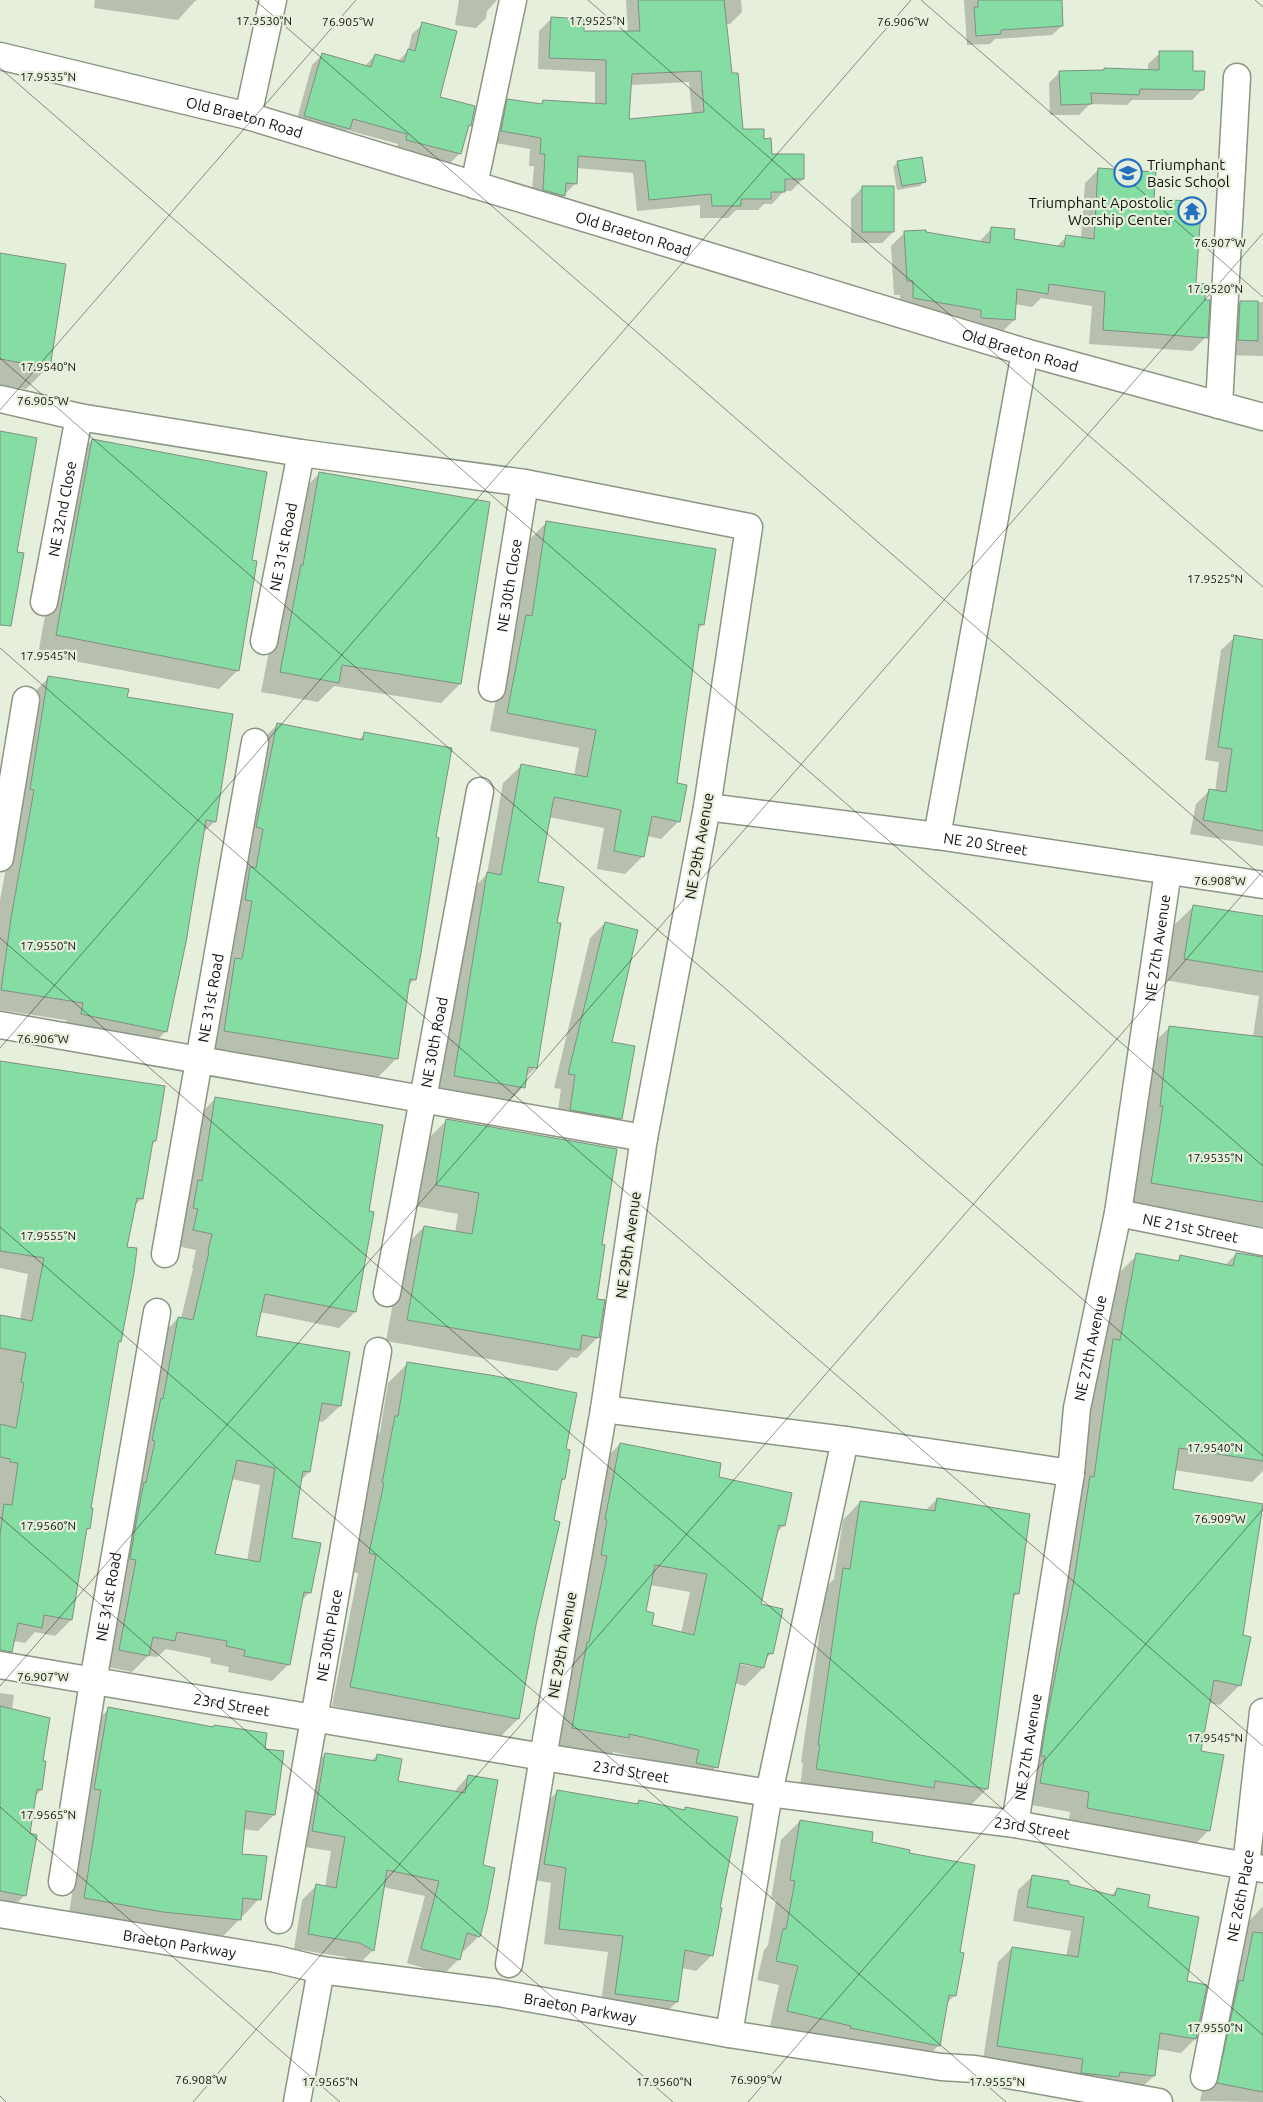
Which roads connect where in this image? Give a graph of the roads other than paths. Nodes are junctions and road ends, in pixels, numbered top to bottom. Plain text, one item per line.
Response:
1 (273, 0) edge
2 (513, 0) edge
3 (0, 56) edge
4 (1237, 77) dead end
5 (248, 116) junction
6 (474, 185) junction
7 (1026, 352) junction
8 (0, 399) edge
9 (1219, 405) junction
10 (80, 417) junction
11 (1263, 417) edge
12 (301, 452) junction
13 (525, 483) junction
14 (44, 602) dead end
15 (264, 640) dead end
16 (492, 688) dead end
17 (26, 700) dead end
18 (255, 742) dead end
19 (480, 791) dead end
20 (707, 807) junction
21 (937, 836) junction
22 (0, 858) edge
23 (1168, 871) junction
24 (1263, 885) edge
25 (0, 1025) edge
26 (198, 1061) junction
27 (422, 1101) junction
28 (644, 1138) junction
29 (1118, 1213) junction
30 (1263, 1242) edge
31 (165, 1254) dead end
32 (387, 1293) dead end
33 (157, 1312) dead end
34 (378, 1351) dead end
35 (604, 1409) junction
36 (845, 1440) junction
37 (1071, 1473) junction
38 (0, 1665) edge
39 (93, 1682) junction
40 (1263, 1712) edge
41 (315, 1718) junction
42 (543, 1757) junction
43 (769, 1793) junction
44 (1016, 1824) junction
45 (1254, 1867) edge
46 (62, 1882) dead end
47 (0, 1914) edge
48 (279, 1920) dead end
49 (509, 1964) dead end
50 (321, 1970) junction
51 (729, 2034) junction
52 (1204, 2077) dead end
53 (297, 2102) edge
54 (1159, 2102) edge

1 - 5 street
2 - 6 street
3 - 5 street, Old Braeton Road
4 - 9 street
5 - 6 street, Old Braeton Road
6 - 7 street, Old Braeton Road
7 - 9 street, Old Braeton Road
7 - 21 street
8 - 10 street
9 - 11 street, Old Braeton Road
10 - 12 street
10 - 14 street, NE 32nd Close
12 - 13 street
12 - 15 street, NE 31st Road
13 - 16 street, NE 30th Close
13 - 20 street, NE 29th Avenue
17 - 22 street
18 - 26 street, NE 31st Road
19 - 27 street, NE 30th Road
20 - 21 street, NE 20 Street
20 - 28 street, NE 29th Avenue
21 - 23 street, NE 20 Street
23 - 24 street, NE 20 Street
23 - 29 street, NE 27th Avenue
25 - 26 street
26 - 27 street
26 - 31 street, NE 31st Road
27 - 28 street
27 - 32 street, NE 30th Road
28 - 35 street, NE 29th Avenue
29 - 30 street, NE 21st Street
29 - 37 street, NE 27th Avenue
33 - 39 street, NE 31st Road
34 - 41 street, NE 30th Place
35 - 36 street
35 - 42 street, NE 29th Avenue
36 - 37 street
36 - 43 street
37 - 44 street, NE 27th Avenue
38 - 39 street, 23rd Street
39 - 41 street, 23rd Street
39 - 46 street, NE 31st Road
40 - 45 street, NE 26th Place
41 - 42 street, 23rd Street
41 - 48 street, NE 30th Place
42 - 43 street, 23rd Street
42 - 49 street, NE 29th Avenue
43 - 44 street, 23rd Street
43 - 51 street
44 - 45 street, 23rd Street
45 - 52 street, NE 26th Place
47 - 50 street, Braeton Parkway
50 - 51 street, Braeton Parkway
50 - 53 street
51 - 54 street, Braeton Parkway

